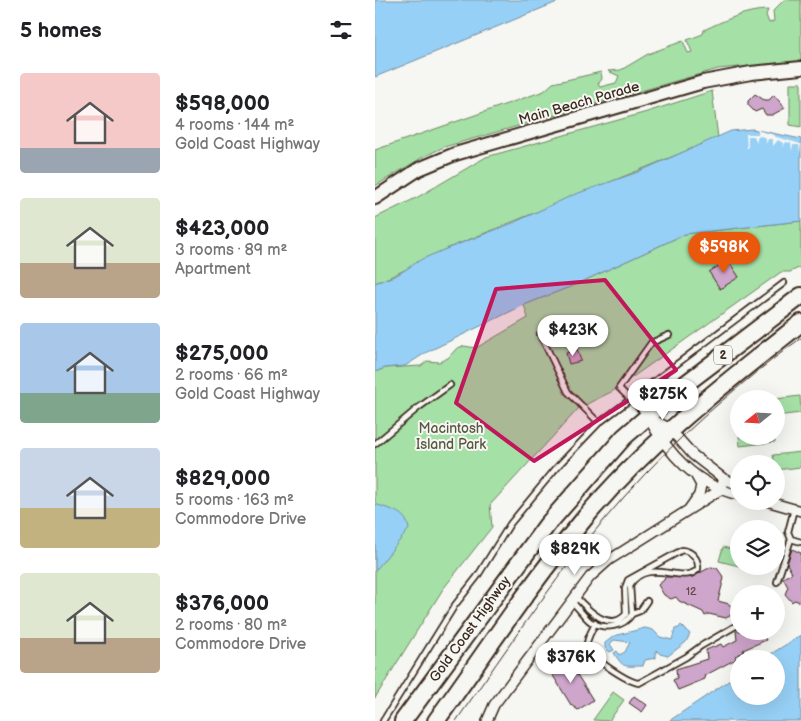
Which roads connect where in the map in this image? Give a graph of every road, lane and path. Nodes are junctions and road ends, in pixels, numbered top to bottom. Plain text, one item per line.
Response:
1 (801, 68) edge
2 (375, 198) edge
3 (784, 283) dead end
4 (801, 296) edge
5 (801, 323) edge
6 (540, 334) dead end
7 (669, 334) dead end
8 (450, 385) dead end
9 (632, 399) junction
10 (647, 416) junction
11 (599, 423) junction
12 (665, 434) junction
13 (375, 444) edge
14 (695, 475) junction
15 (724, 479) junction
16 (730, 481) edge
17 (720, 490) junction
18 (730, 492) edge
19 (794, 509) edge
20 (686, 513) junction
21 (791, 539) junction
22 (801, 542) edge
23 (777, 582) dead end
24 (573, 598) junction
25 (647, 601) dead end
26 (632, 614) junction
27 (595, 623) junction
28 (730, 629) edge
29 (383, 721) edge
30 (403, 721) edge
31 (436, 721) edge
32 (487, 721) edge

1 - 2 street, Main Beach Parade
3 - 9 lane
4 - 10 highway, Gold Coast Highway / 2
5 - 12 highway, Gold Coast Highway / 2
6 - 11 lane
7 - 9 lane
8 - 13 lane
9 - 10 lane
9 - 11 lane
10 - 12 street
10 - 12 street
10 - 30 highway, Gold Coast Highway / 2
11 - 29 lane
12 - 14 street
12 - 15 street
12 - 31 highway, Gold Coast Highway / 2
14 - 17 street
14 - 20 street
15 - 16 street
15 - 17 street
17 - 18 street
17 - 20 street
19 - 21 lane
20 - 24 street
21 - 22 lane
21 - 23 lane
24 - 26 lane
24 - 27 lane
24 - 32 street
25 - 26 lane
26 - 27 lane
27 - 28 lane

